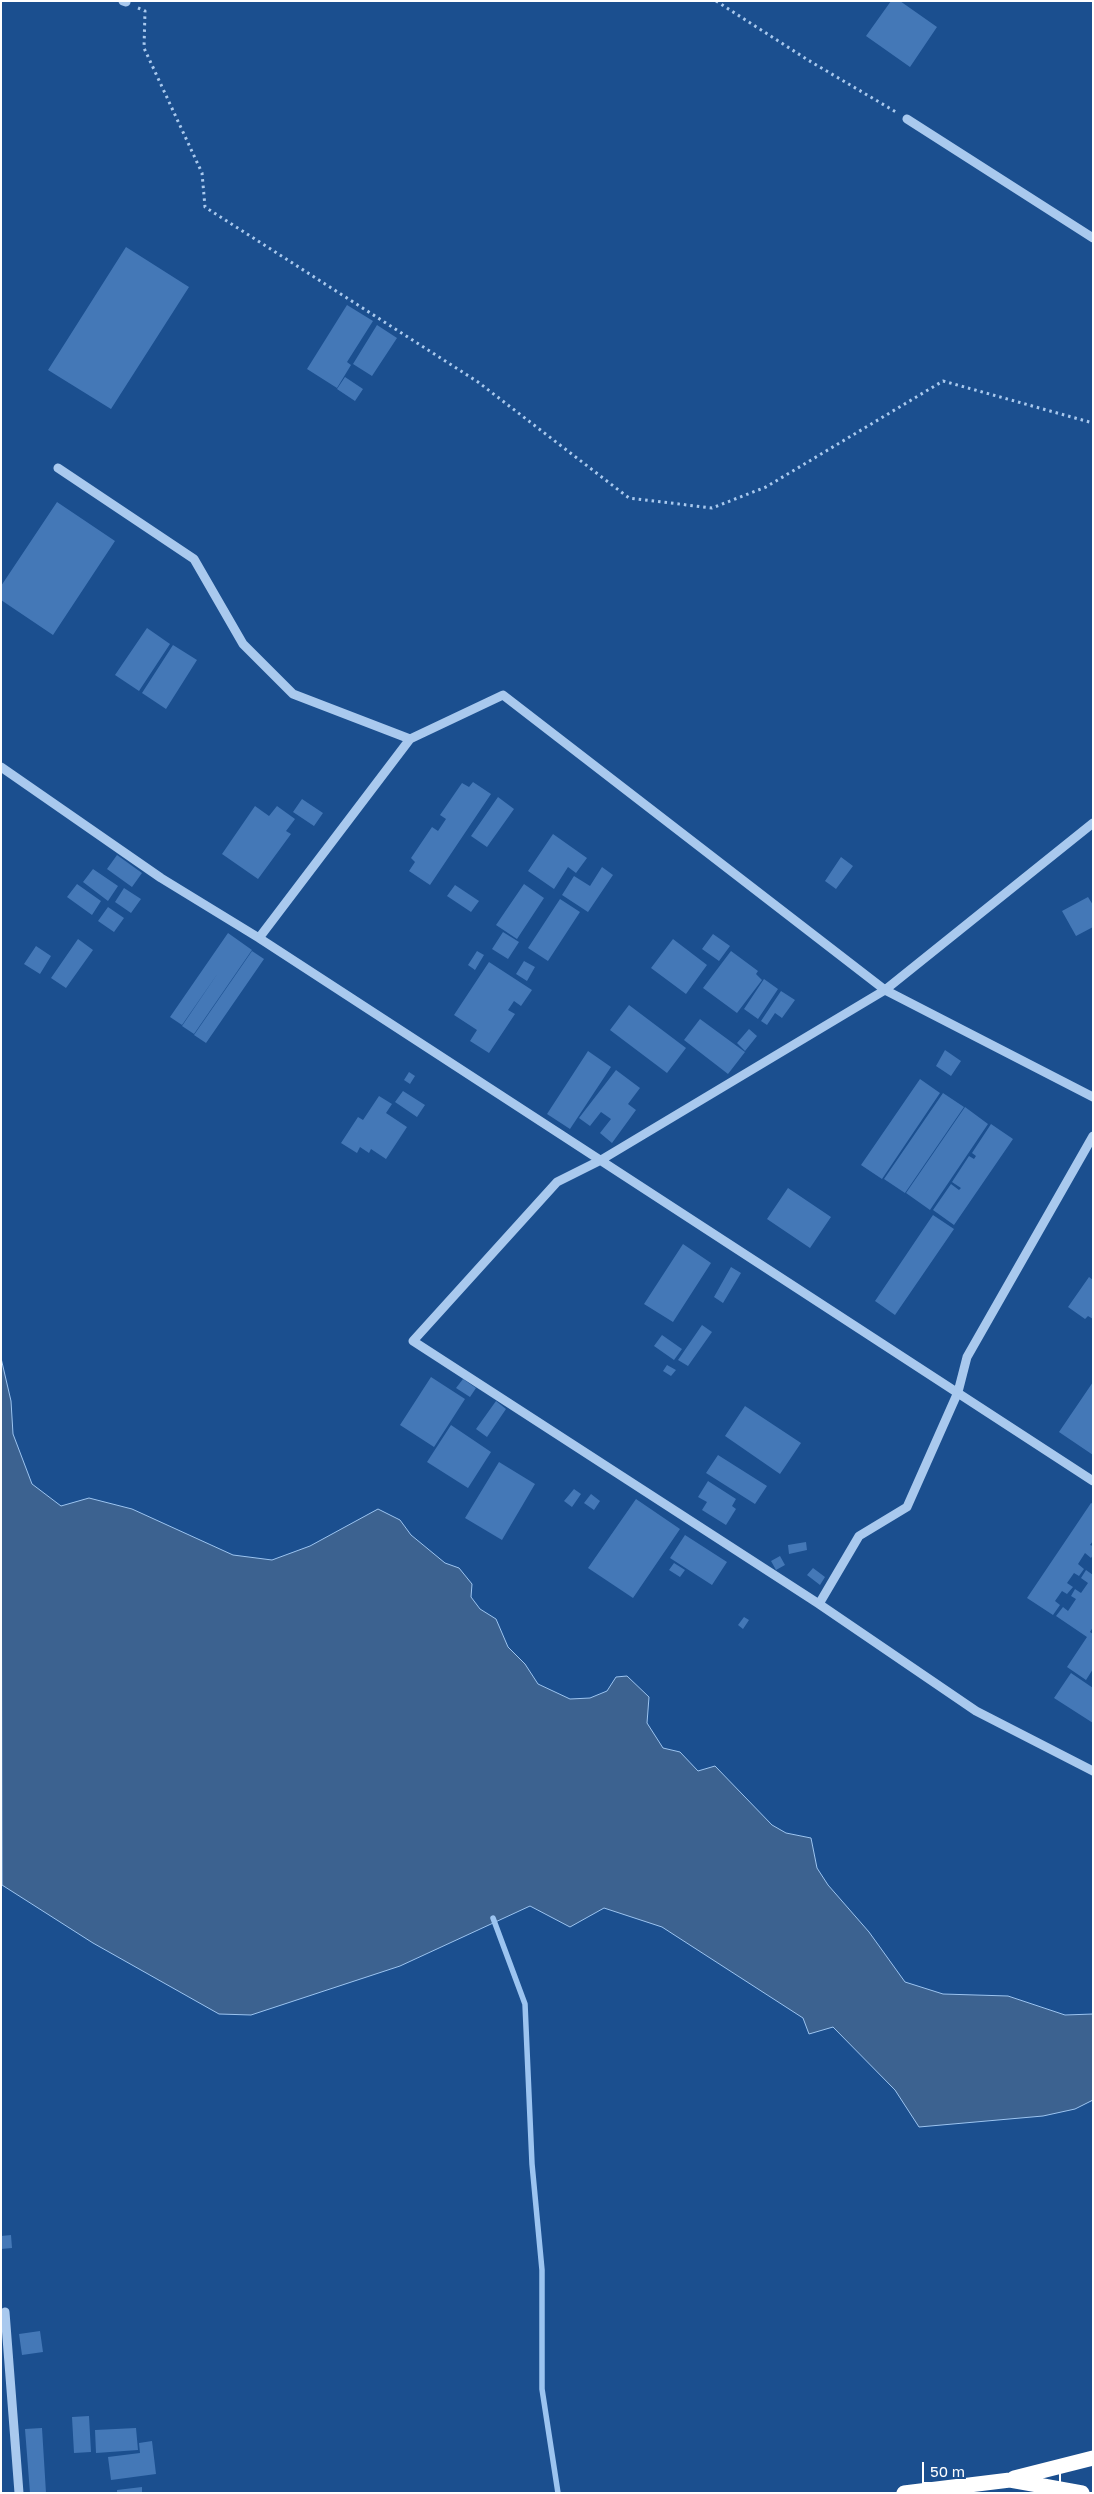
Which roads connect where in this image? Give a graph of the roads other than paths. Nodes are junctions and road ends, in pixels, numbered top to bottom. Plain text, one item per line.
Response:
1 (908, 119) road end
2 (1093, 238) edge
3 (58, 468) dead end
4 (410, 739) junction
5 (1, 767) edge
6 (1093, 823) edge
7 (259, 938) junction
8 (885, 990) junction
9 (1093, 1098) edge
10 (1093, 1136) edge
11 (601, 1160) junction
12 (958, 1392) junction
13 (1093, 1481) edge
14 (819, 1604) junction
15 (1093, 1771) edge
16 (5, 2312) dead end
17 (1093, 2458) edge
18 (1010, 2480) junction
19 (19, 2493) edge
20 (904, 2493) edge
21 (1082, 2493) edge

1 - 2 street
3 - 4 street
4 - 7 street
4 - 8 street
5 - 7 street
6 - 8 street
7 - 11 street
8 - 9 street
8 - 11 street
10 - 12 street
11 - 12 street
11 - 14 street
12 - 13 street
12 - 14 street
14 - 15 street
16 - 19 street
17 - 18 highway
18 - 20 highway
18 - 21 highway

